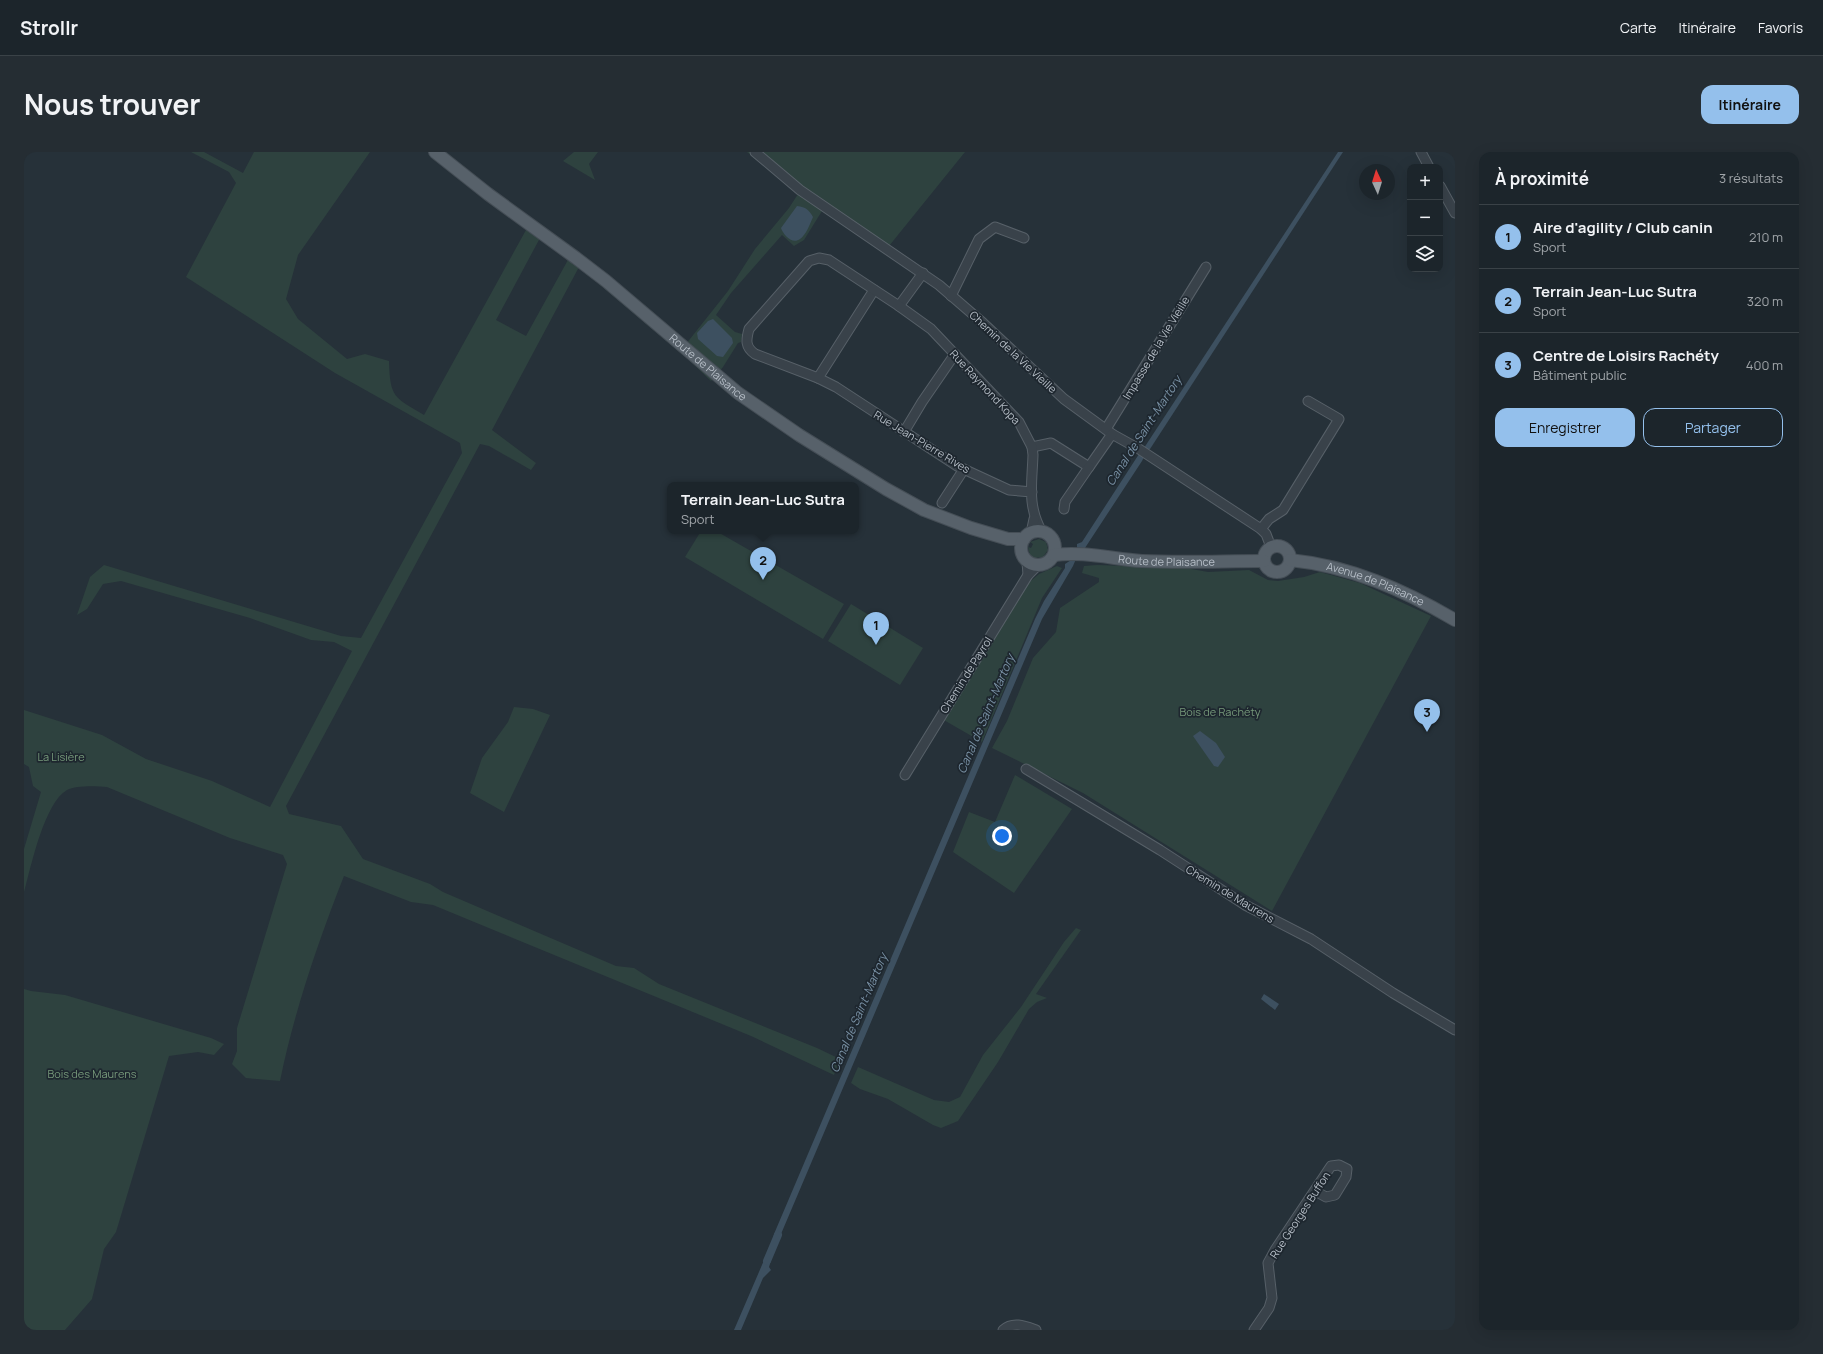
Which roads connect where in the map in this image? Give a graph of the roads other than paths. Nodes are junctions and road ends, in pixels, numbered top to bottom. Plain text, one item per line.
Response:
1 (435, 152) edge
2 (755, 152) edge
3 (1421, 152) edge
4 (1427, 164) edge
5 (1443, 190) edge
6 (1454, 206) edge
7 (1024, 238) dead end
8 (1206, 267) dead end
9 (923, 273) junction
10 (874, 290) junction
11 (951, 296) junction
12 (899, 306) junction
13 (955, 354) junction
14 (818, 378) junction
15 (1308, 400) dead end
16 (1109, 431) junction
17 (904, 432) junction
18 (1032, 447) junction
19 (1089, 468) junction
20 (964, 469) junction
21 (1032, 492) junction
22 (942, 503) dead end
23 (1064, 509) dead end
24 (1261, 529) junction
25 (1029, 538) junction
26 (1271, 547) junction
27 (1054, 551) junction
28 (1264, 560) junction
29 (1290, 560) junction
30 (1032, 564) junction
31 (1455, 620) edge
32 (1026, 769) dead end
33 (905, 775) dead end
34 (1455, 1030) edge
35 (1315, 1191) junction
36 (1005, 1328) edge
37 (1036, 1330) edge
38 (1254, 1330) edge

1 - 25 main road, Route de Plaisance
2 - 9 street, Chemin de la Vie Vieille
3 - 4 street
5 - 6 street
7 - 11 street
8 - 16 street, Impasse de la Vie Vieille
9 - 11 street, Chemin de la Vie Vieille
9 - 12 street
10 - 12 street, Rue Raymond Kopa
10 - 14 street
10 - 14 street, Rue Jean-Pierre Rives
11 - 16 street, Chemin de la Vie Vieille
12 - 13 street, Rue Raymond Kopa
13 - 17 street
13 - 18 street, Rue Raymond Kopa
14 - 17 street, Rue Jean-Pierre Rives
15 - 24 street
16 - 19 street, Impasse de la Vie Vieille
16 - 24 street, Chemin de la Vie Vieille
17 - 20 street, Rue Jean-Pierre Rives
18 - 19 street
18 - 21 street, Rue Raymond Kopa
19 - 23 street, Impasse de la Vie Vieille
20 - 21 street, Rue Jean-Pierre Rives
20 - 22 street
21 - 25 street, Rue Raymond Kopa
24 - 26 street, Chemin de la Vie Vieille
25 - 27 main road
25 - 30 main road
26 - 28 main road
26 - 29 main road
27 - 28 main road, Route de Plaisance
27 - 30 main road
28 - 29 main road
29 - 31 main road, Avenue de Plaisance
30 - 33 street, Chemin de Payrol
32 - 34 street, Chemin de Maurens
35 - 35 street, Rue Georges Buffon
35 - 38 street, Rue Georges Buffon
36 - 37 street

